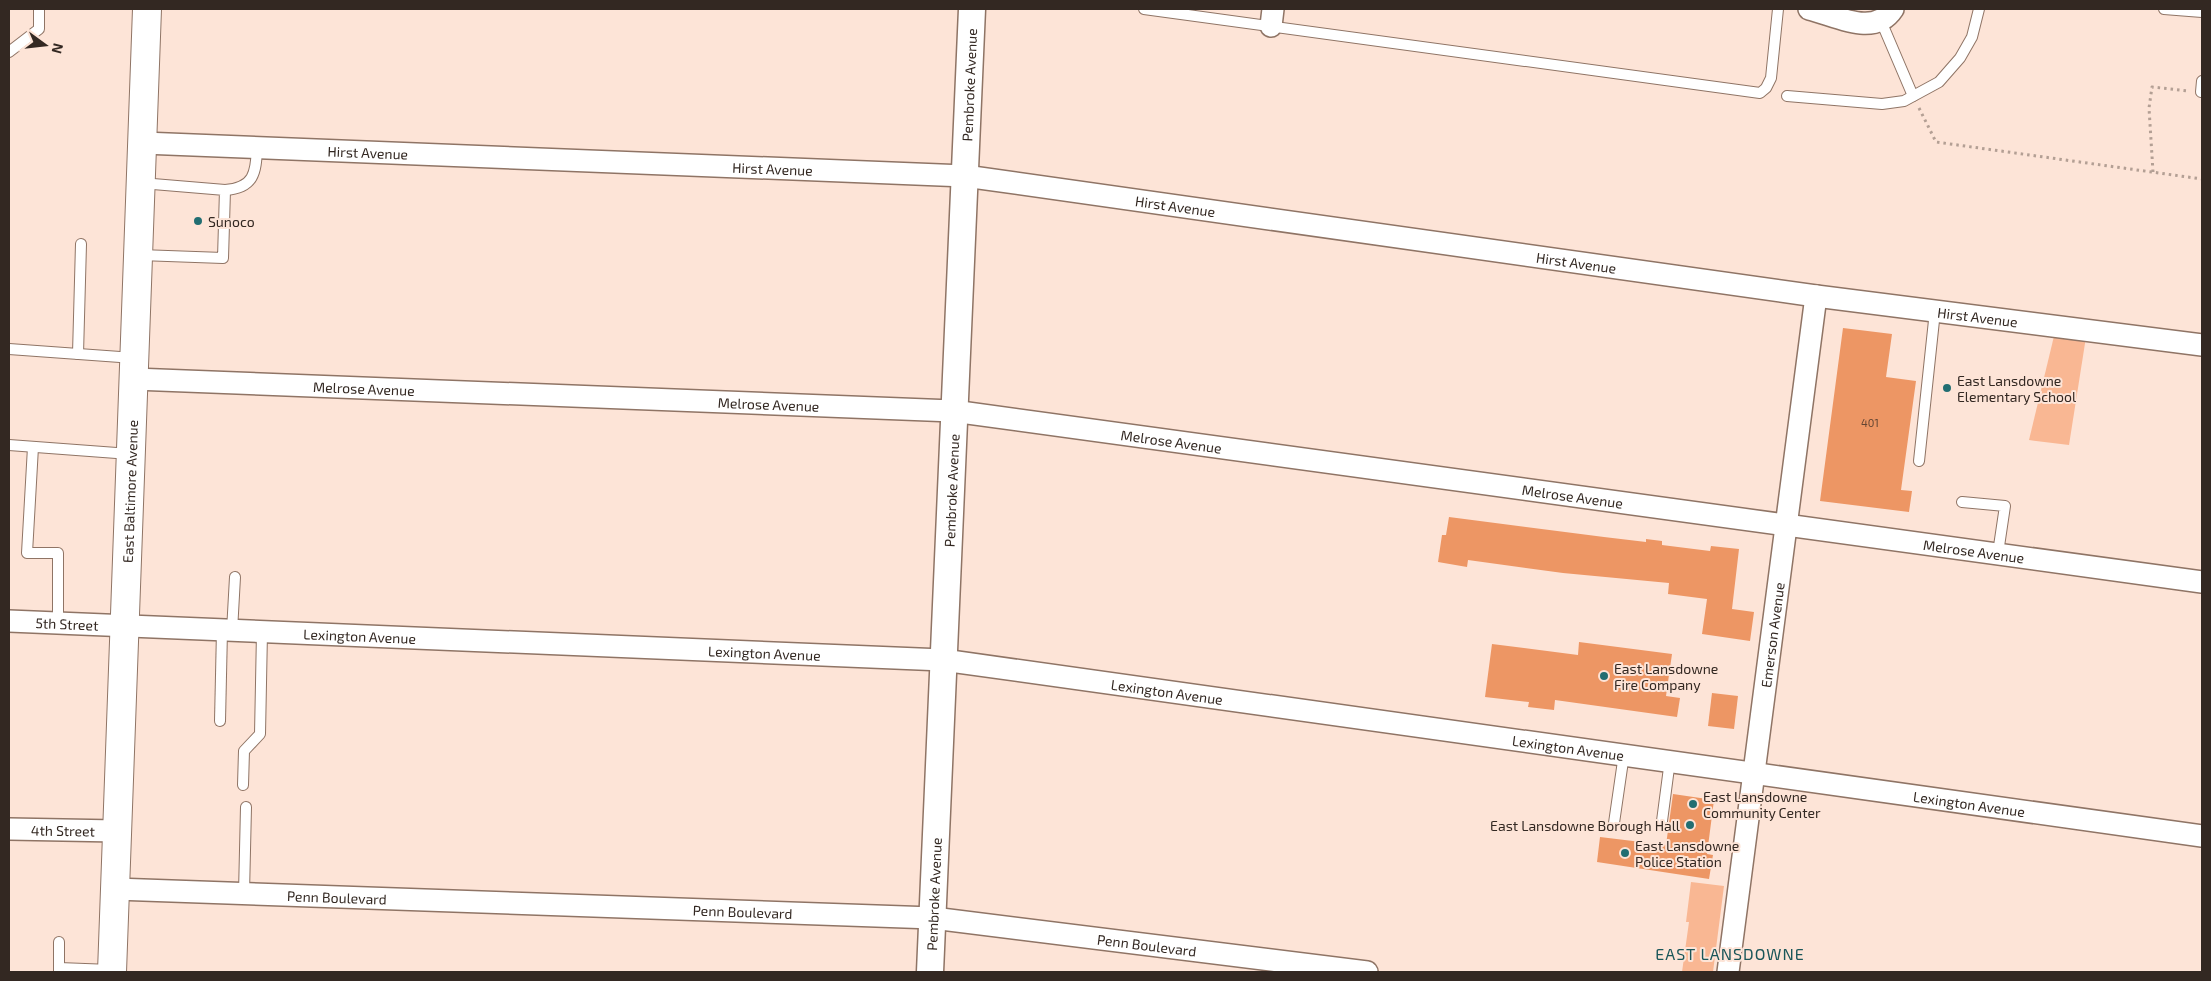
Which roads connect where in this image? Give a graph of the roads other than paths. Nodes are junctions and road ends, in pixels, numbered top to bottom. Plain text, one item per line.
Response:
1 (40, 9) edge
2 (147, 9) edge
3 (972, 9) edge
4 (1144, 9) edge
5 (1778, 9) edge
6 (1810, 9) edge
7 (1979, 9) edge
8 (2164, 9) edge
9 (2202, 12) edge
10 (1887, 16) edge
11 (1272, 17) edge
12 (9, 52) edge
13 (2202, 80) edge
14 (2201, 92) edge
15 (1787, 96) dead end
16 (1913, 96) junction
17 (143, 143) junction
18 (257, 148) junction
19 (965, 176) junction
20 (141, 183) junction
21 (225, 190) junction
22 (81, 244) dead end
23 (139, 255) junction
24 (1816, 296) junction
25 (1935, 311) junction
26 (2202, 345) edge
27 (9, 349) edge
28 (78, 354) junction
29 (134, 369) junction
30 (953, 411) junction
31 (9, 446) edge
32 (33, 447) junction
33 (131, 454) junction
34 (1919, 460) dead end
35 (1962, 502) dead end
36 (1786, 524) junction
37 (1998, 554) junction
38 (235, 577) dead end
39 (2202, 582) edge
40 (9, 621) edge
41 (58, 623) junction
42 (125, 626) junction
43 (227, 631) junction
44 (262, 632) junction
45 (943, 660) junction
46 (220, 721) dead end
47 (1624, 754) junction
48 (1670, 760) junction
49 (1754, 772) junction
50 (243, 786) dead end
51 (246, 807) dead end
52 (1662, 821) dead end
53 (1614, 823) dead end
54 (9, 830) edge
55 (117, 832) junction
56 (2202, 836) edge
57 (115, 889) junction
58 (244, 893) junction
59 (933, 918) junction
60 (59, 942) dead end
61 (59, 970) edge
62 (112, 971) edge
63 (930, 972) edge
64 (1367, 972) edge
65 (1728, 972) edge

1 - 12 lane
2 - 17 main road, East Baltimore Avenue
3 - 19 street, Pembroke Avenue
4 - 11 lane
5 - 11 lane
6 - 10 street
7 - 16 lane
8 - 9 lane
10 - 16 lane
13 - 14 lane
15 - 16 lane
17 - 18 street, Hirst Avenue
17 - 20 main road, East Baltimore Avenue
18 - 19 street, Hirst Avenue
18 - 21 lane
19 - 24 street, Hirst Avenue
19 - 30 street, Pembroke Avenue
20 - 21 lane
20 - 23 main road, East Baltimore Avenue
21 - 23 lane
22 - 28 lane
23 - 29 main road, East Baltimore Avenue
24 - 25 street, Hirst Avenue
24 - 36 street, Emerson Avenue
25 - 26 street, Hirst Avenue
25 - 34 lane
27 - 28 lane
28 - 29 lane
29 - 30 street, Melrose Avenue
29 - 33 main road, East Baltimore Avenue
30 - 36 street, Melrose Avenue
30 - 45 street, Pembroke Avenue
31 - 32 lane
32 - 33 lane
32 - 41 lane
33 - 42 main road, East Baltimore Avenue
35 - 37 lane
36 - 37 street, Melrose Avenue
36 - 49 street, Emerson Avenue
37 - 39 street, Melrose Avenue
38 - 43 lane
40 - 41 street, 5th Street
41 - 42 street, 5th Street
42 - 43 street, Lexington Avenue
42 - 55 main road, East Baltimore Avenue
43 - 44 street, Lexington Avenue
43 - 46 lane
44 - 45 street, Lexington Avenue
44 - 50 lane
45 - 47 street, Lexington Avenue
45 - 59 street, Pembroke Avenue
47 - 48 street, Lexington Avenue
47 - 53 lane
48 - 49 street, Lexington Avenue
48 - 52 lane
49 - 56 street, Lexington Avenue
49 - 65 street, Emerson Avenue
51 - 58 lane
54 - 55 street, 4th Street
55 - 57 main road, East Baltimore Avenue
57 - 58 street, Penn Boulevard
57 - 62 main road, East Baltimore Avenue
58 - 59 street, Penn Boulevard
59 - 63 street, Pembroke Avenue
59 - 64 street, Penn Boulevard
60 - 61 lane
61 - 62 lane

